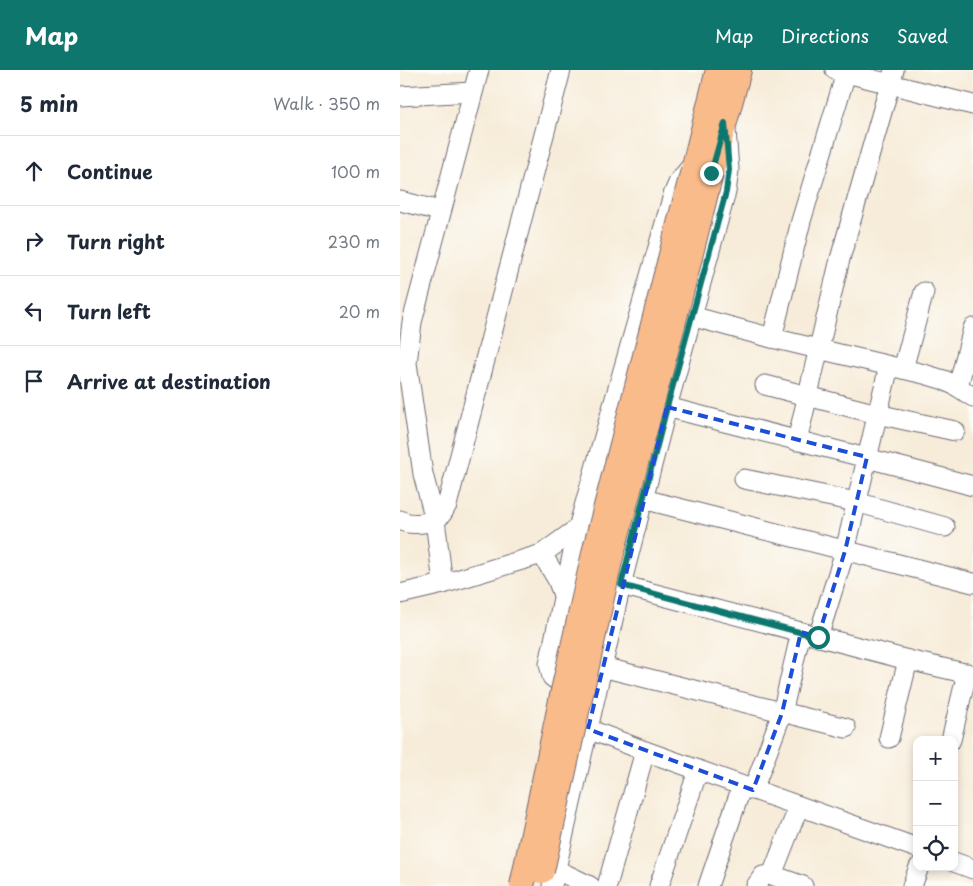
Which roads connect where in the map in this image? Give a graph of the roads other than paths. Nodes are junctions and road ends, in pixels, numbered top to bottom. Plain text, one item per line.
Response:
1 (479, 70) edge
2 (561, 70) edge
3 (718, 70) edge
4 (739, 70) edge
5 (842, 71) edge
6 (892, 76) edge
7 (473, 92) junction
8 (400, 96) edge
9 (973, 106) edge
10 (725, 123) junction
11 (700, 169) junction
12 (400, 201) edge
13 (440, 211) junction
14 (924, 292) dead end
15 (691, 316) junction
16 (973, 328) edge
17 (772, 338) junction
18 (819, 349) junction
19 (896, 367) junction
20 (765, 385) dead end
21 (966, 392) edge
22 (807, 396) junction
23 (667, 407) junction
24 (877, 414) junction
25 (955, 432) dead end
26 (796, 441) junction
27 (867, 457) junction
28 (744, 479) dead end
29 (973, 486) edge
30 (643, 499) junction
31 (856, 502) junction
32 (435, 520) junction
33 (402, 523) edge
34 (945, 527) dead end
35 (578, 528) junction
36 (845, 551) junction
37 (542, 554) junction
38 (973, 583) edge
39 (443, 584) junction
40 (621, 585) junction
41 (400, 594) edge
42 (563, 595) junction
43 (810, 634) junction
44 (908, 660) junction
45 (970, 674) edge
46 (600, 676) junction
47 (782, 712) junction
48 (846, 728) dead end
49 (588, 730) junction
50 (953, 736) edge
51 (890, 738) dead end
52 (644, 752) junction
53 (698, 771) junction
54 (748, 788) junction
55 (799, 806) junction
56 (913, 847) edge
57 (958, 863) edge
58 (973, 869) edge
59 (918, 871) edge
60 (772, 875) junction
61 (554, 878) edge
62 (522, 886) edge
63 (538, 886) edge
64 (590, 886) edge
65 (607, 886) edge
66 (659, 886) edge
67 (708, 886) edge
68 (756, 886) edge
69 (803, 886) edge
70 (912, 886) edge

1 - 7 street
2 - 32 street
3 - 11 main road
4 - 10 main road
5 - 6 street
5 - 17 street
6 - 9 street
6 - 18 street
7 - 8 street
7 - 13 street
10 - 11 main road
10 - 15 street
11 - 35 street
11 - 62 main road, bridge
11 - 63 main road, bridge
12 - 13 street
13 - 32 street
14 - 19 street
15 - 17 street
15 - 23 street
16 - 21 street
17 - 18 street
18 - 19 street
18 - 22 street
19 - 21 street
19 - 24 street
20 - 22 street
22 - 24 street
22 - 26 street
23 - 26 street
23 - 30 street
24 - 25 street
24 - 27 street
26 - 27 street
27 - 29 street
27 - 31 street
28 - 31 street
30 - 36 street
30 - 40 street
31 - 34 street
31 - 36 street
32 - 33 street
32 - 39 street
35 - 37 street
35 - 42 street
36 - 38 street
36 - 43 street
37 - 39 street
37 - 42 street
39 - 41 street
40 - 43 street
40 - 46 street
42 - 46 street
43 - 44 street
43 - 47 street
44 - 45 street
44 - 51 street
45 - 50 street
46 - 47 street
46 - 49 street
47 - 48 street
47 - 54 street
49 - 52 street
49 - 61 street
52 - 53 street
52 - 65 street
53 - 54 street
53 - 66 street
54 - 55 street
54 - 67 street
55 - 56 street
55 - 60 street
57 - 58 street
59 - 70 street
60 - 68 street
60 - 69 street
61 - 64 street

